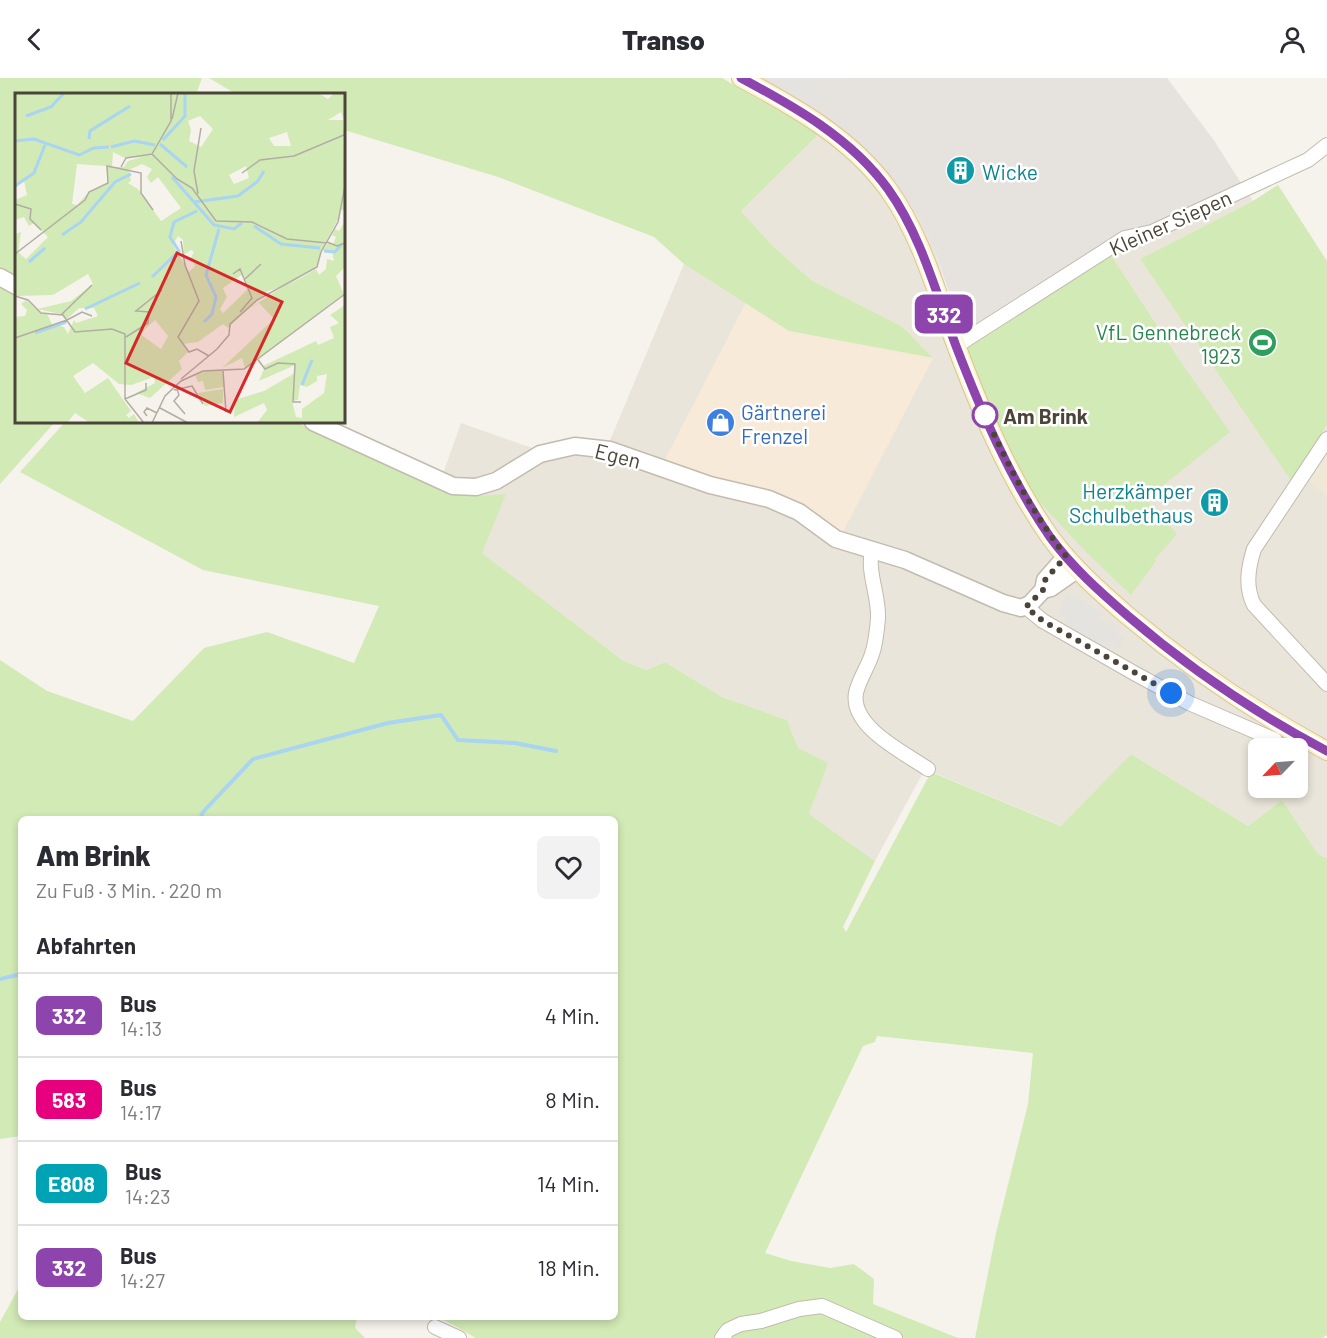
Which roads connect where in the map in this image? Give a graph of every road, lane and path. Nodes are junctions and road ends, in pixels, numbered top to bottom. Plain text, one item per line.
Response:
1 (741, 78) edge
2 (1327, 146) edge
3 (0, 277) edge
4 (15, 285) edge
5 (956, 346) junction
6 (315, 423) edge
7 (1327, 439) edge
8 (872, 550) junction
9 (1072, 562) junction
10 (1026, 607) junction
11 (1327, 684) edge
12 (1270, 738) edge
13 (1327, 751) edge
14 (928, 769) dead end
15 (435, 1327) dead end
16 (459, 1338) edge
17 (722, 1338) edge
18 (895, 1338) edge

1 - 5 main road
2 - 5 street, Kleiner Siepen
3 - 4 street
5 - 9 main road
6 - 8 street, Egen
7 - 11 street
8 - 10 street, Egen
8 - 14 street
9 - 10 street
9 - 13 main road
10 - 12 street, Egen
15 - 16 street
17 - 18 street

